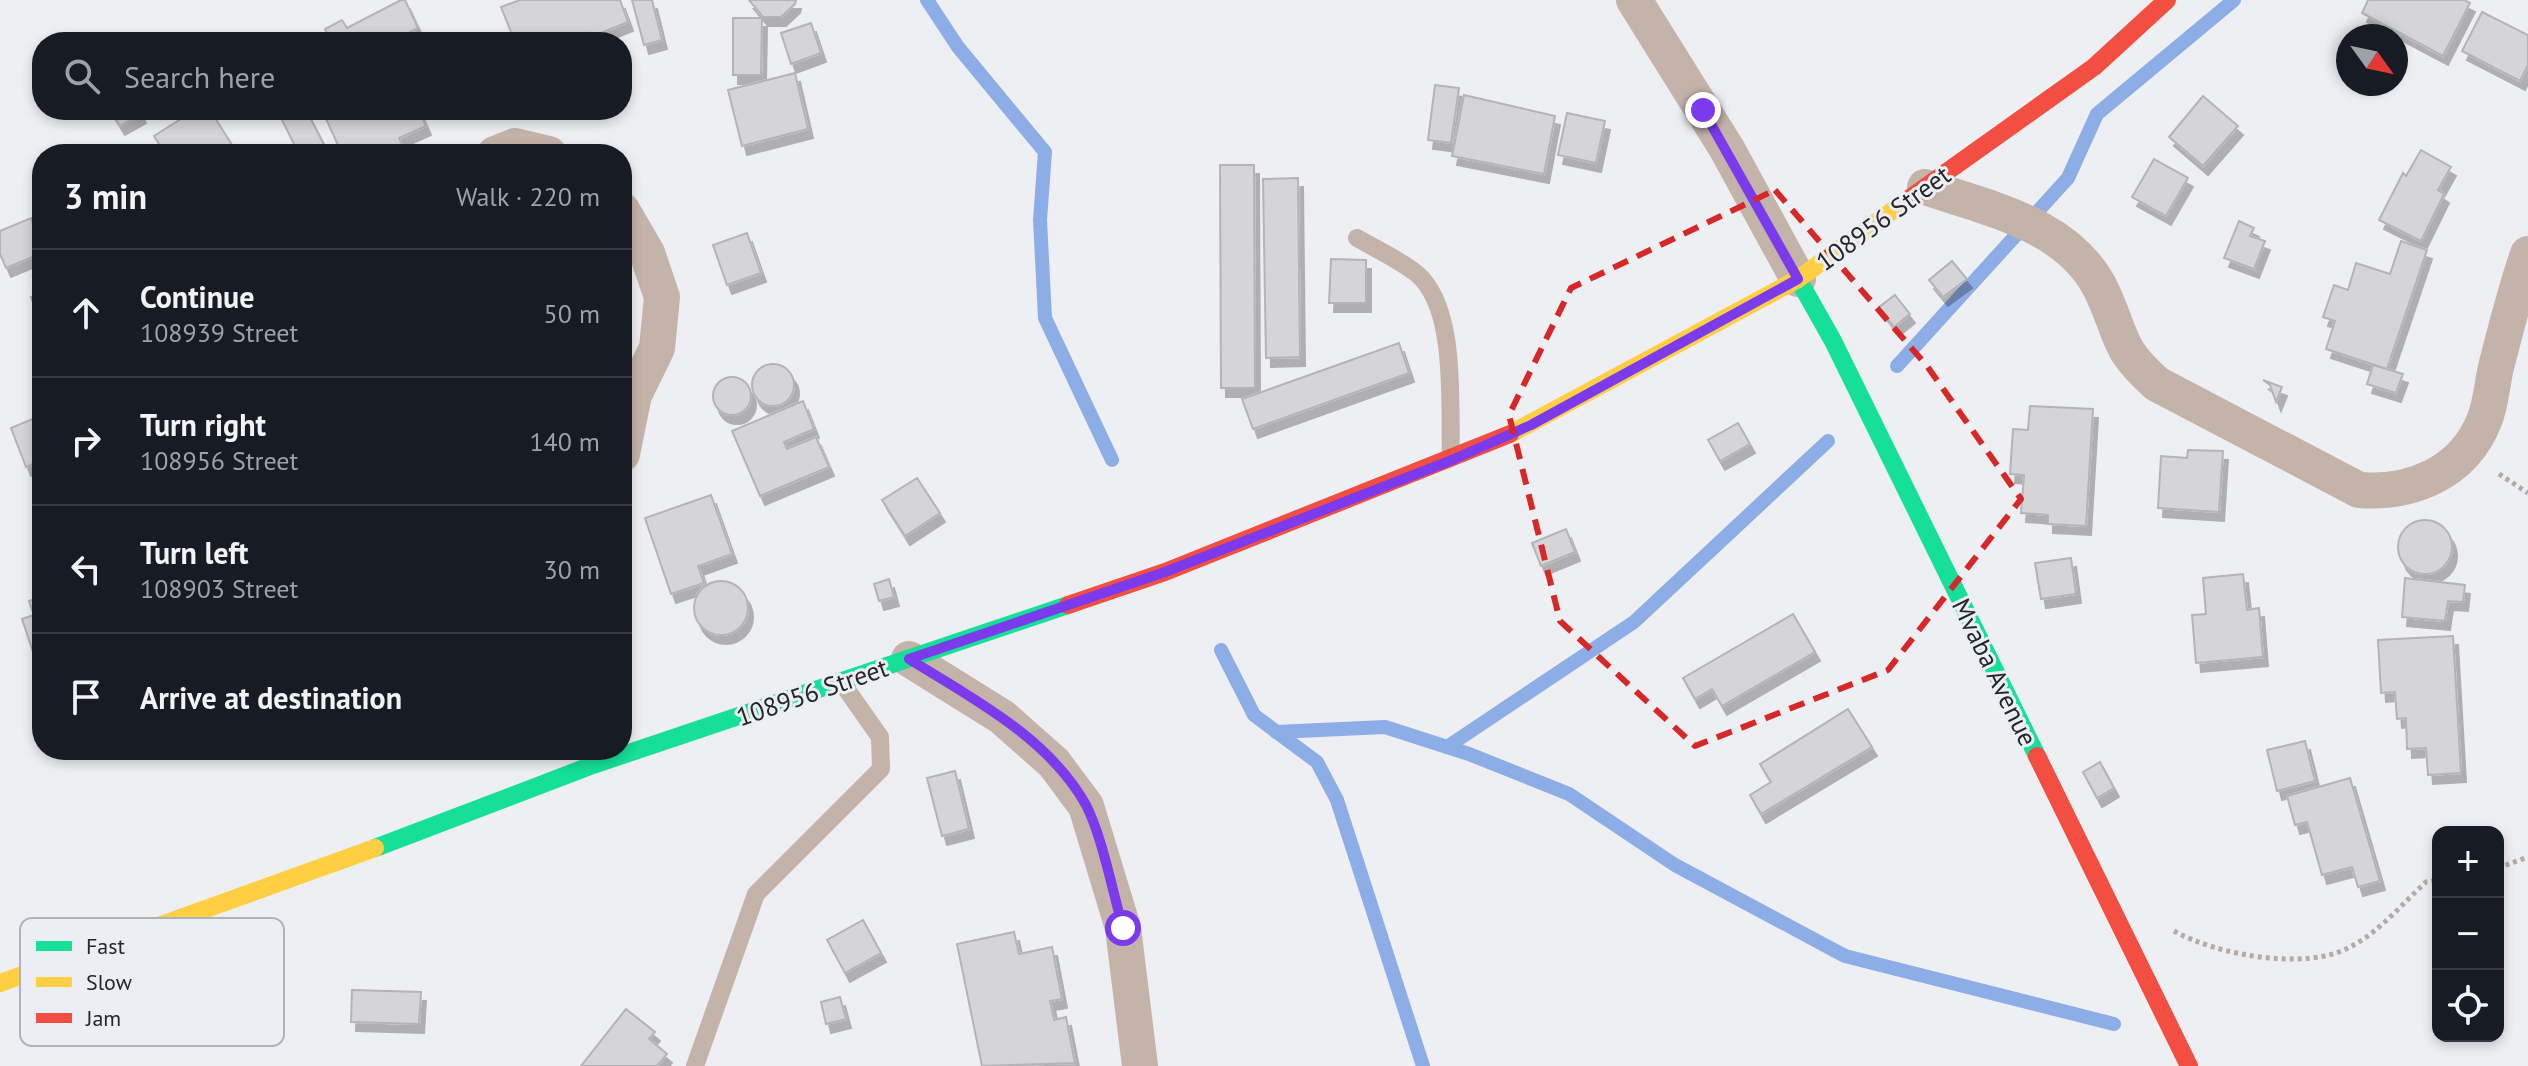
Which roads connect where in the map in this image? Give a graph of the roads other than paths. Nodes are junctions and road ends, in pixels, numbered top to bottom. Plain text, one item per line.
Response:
1 (1634, 0) edge
2 (2167, 0) edge
3 (1925, 187) junction
4 (632, 227) edge
5 (1357, 238) dead end
6 (2528, 254) edge
7 (1798, 279) junction
8 (632, 405) edge
9 (1452, 460) junction
10 (909, 659) junction
11 (842, 683) junction
12 (632, 746) edge
13 (587, 760) edge
14 (182, 918) edge
15 (20, 976) edge
16 (0, 983) edge
17 (695, 1066) edge
18 (1140, 1066) edge
19 (2189, 1066) edge

1 - 7 street
2 - 3 street, 108956 Street
3 - 6 street
3 - 7 street, 108956 Street
4 - 8 street
5 - 9 lane
7 - 9 street, 108956 Street
7 - 19 street, Mvaba Avenue
9 - 10 street, 108956 Street
10 - 11 street, 108956 Street
10 - 18 street
11 - 12 street, 108956 Street
11 - 17 lane
13 - 14 street, 108956 Street
15 - 16 street, 108956 Street

